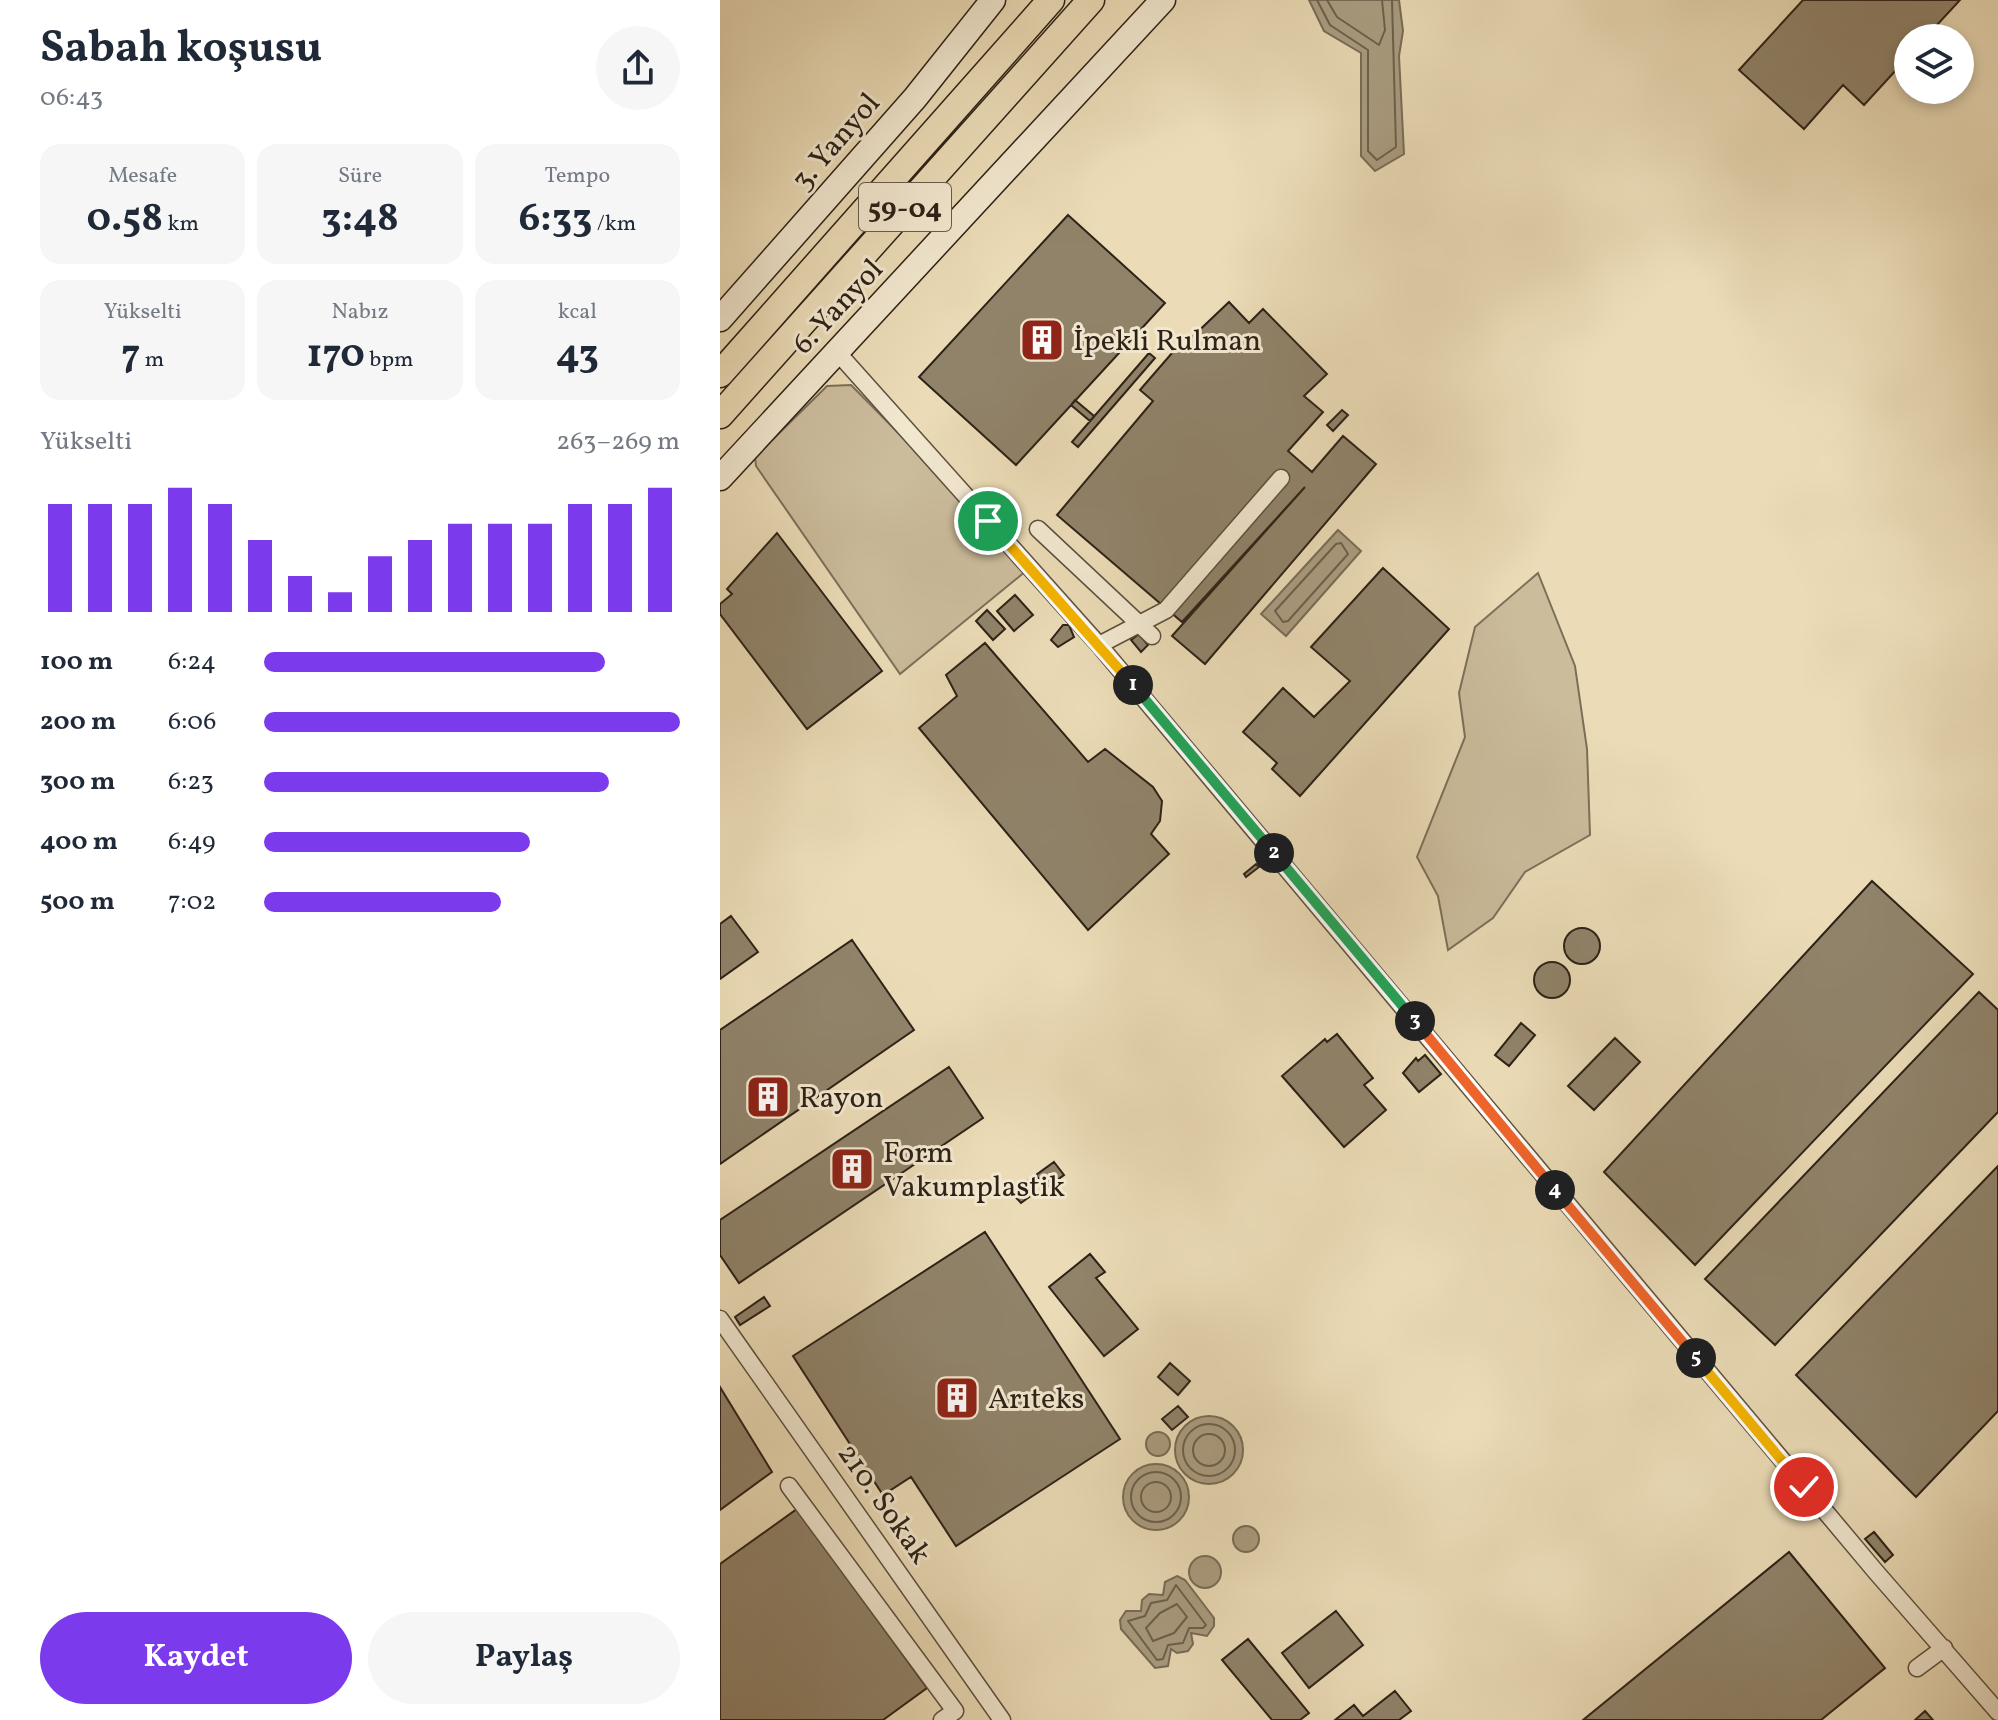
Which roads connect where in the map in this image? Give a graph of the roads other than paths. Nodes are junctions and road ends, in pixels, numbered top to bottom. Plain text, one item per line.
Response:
1 (993, 0) edge
2 (1051, 0) edge
3 (1091, 0) edge
4 (1163, 0) edge
5 (720, 319) edge
6 (838, 353) junction
7 (720, 374) edge
8 (720, 415) edge
9 (720, 478) edge
10 (1281, 478) dead end
11 (1038, 529) dead end
12 (1137, 623) junction
13 (1152, 636) dead end
14 (1099, 645) junction
15 (720, 1319) edge
16 (789, 1486) dead end
17 (1944, 1648) junction
18 (1917, 1668) dead end
19 (1998, 1712) edge
20 (942, 1720) edge
21 (1002, 1720) edge

1 - 5 main road, 3. Yanyol
2 - 7 main road, 59-04
3 - 8 main road, 59-04
4 - 6 main road, 6. Yanyol
6 - 9 main road, 6. Yanyol
6 - 14 street
10 - 12 street
11 - 12 street
12 - 13 street
12 - 14 street
14 - 17 street
15 - 21 street, 210. Sokak
16 - 20 street
17 - 18 street
17 - 19 street

